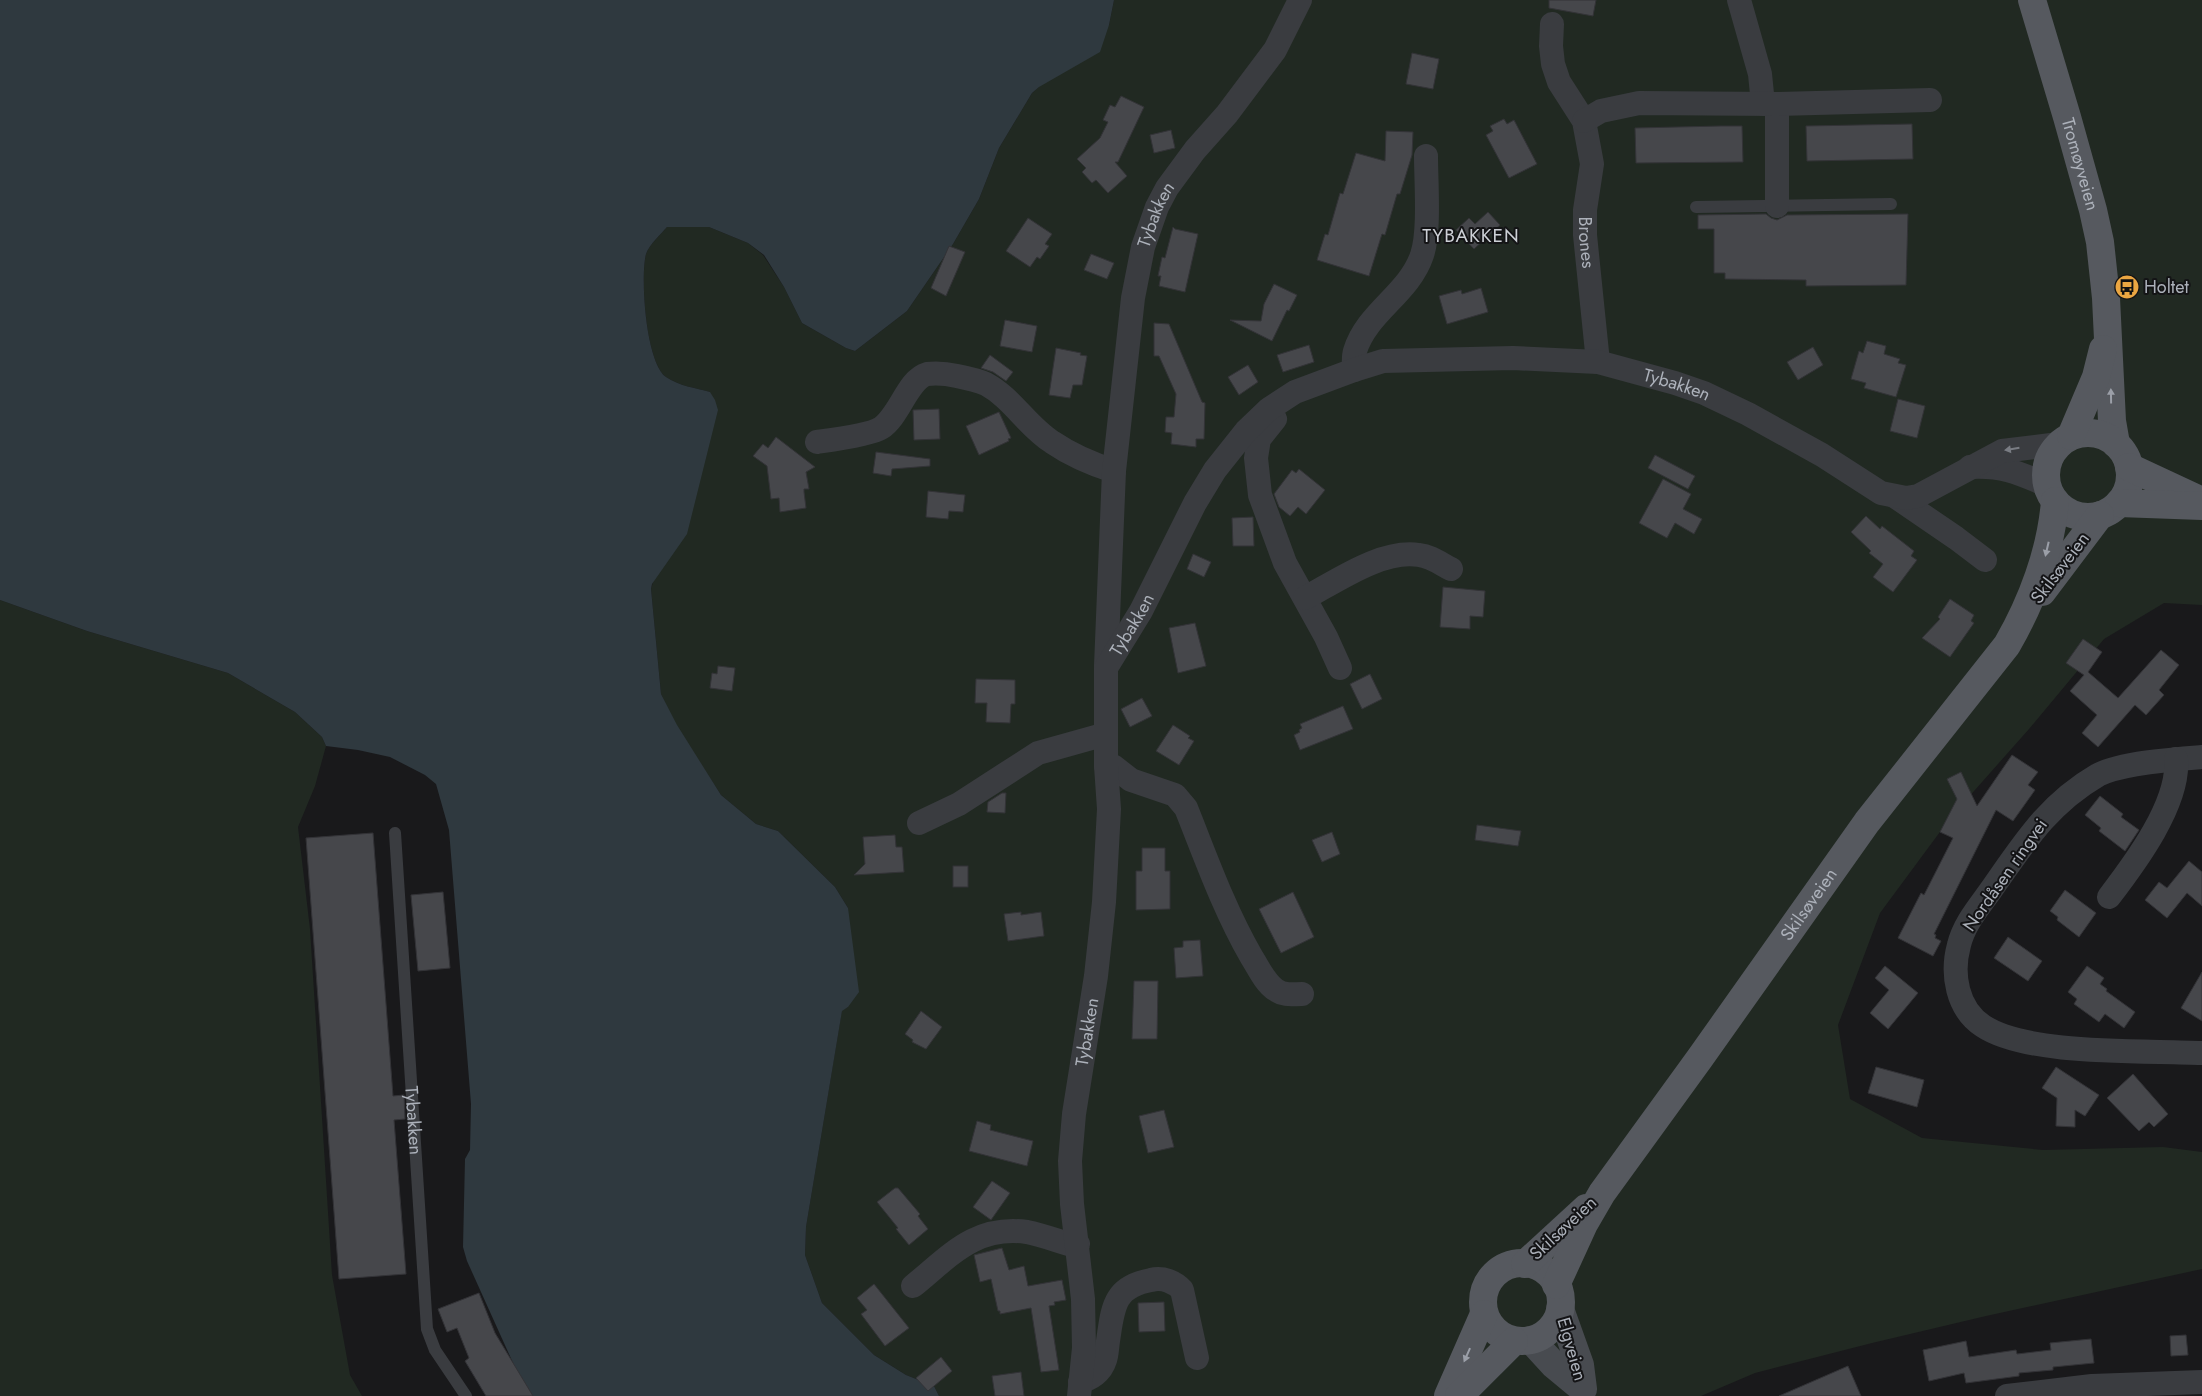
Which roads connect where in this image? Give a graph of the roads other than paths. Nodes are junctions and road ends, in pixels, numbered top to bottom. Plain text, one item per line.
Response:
1 (1299, 0) edge
2 (1739, 0) edge
3 (2032, 0) edge
4 (1552, 24) dead end
5 (1930, 100) dead end
6 (1770, 104) junction
7 (1584, 121) junction
8 (1426, 156) dead end
9 (1891, 204) dead end
10 (1696, 206) dead end
11 (1777, 206) junction
12 (2106, 333) junction
13 (1598, 362) junction
14 (1354, 370) junction
15 (1269, 409) junction
16 (2065, 440) junction
17 (817, 442) dead end
18 (2123, 455) junction
19 (1969, 467) junction
20 (1114, 471) junction
21 (2051, 493) junction
22 (1896, 497) junction
23 (2202, 501) edge
24 (2202, 506) edge
25 (2110, 509) junction
26 (1985, 560) dead end
27 (1451, 569) dead end
28 (1305, 598) junction
29 (2020, 622) junction
30 (1106, 668) junction
31 (1340, 668) dead end
32 (1106, 734) junction
33 (2202, 757) edge
34 (2176, 760) junction
35 (1106, 766) junction
36 (919, 823) dead end
37 (395, 833) dead end
38 (2109, 897) dead end
39 (1302, 994) dead end
40 (2202, 1053) edge
41 (1602, 1192) junction
42 (1078, 1244) junction
43 (1525, 1264) junction
44 (912, 1286) dead end
45 (1558, 1297) junction
46 (1484, 1314) junction
47 (1522, 1341) junction
48 (1197, 1358) dead end
49 (2202, 1382) edge
50 (1080, 1389) edge
51 (1581, 1394) edge
52 (466, 1396) edge
53 (1448, 1396) edge
54 (1459, 1396) edge
55 (2007, 1396) edge

1 - 20 street, Tybakken
2 - 6 street
3 - 12 main road, Tromøyveien
4 - 7 street, Brones
5 - 6 street
6 - 7 street
6 - 11 street
7 - 13 street, Brones
8 - 14 street
9 - 11 lane
10 - 11 lane
12 - 16 main road, Tromøyveien
18 -> 12 main road, Tromøyveien
13 - 14 street, Tybakken
13 - 22 street, Tybakken
14 - 15 street, Tybakken
15 - 28 street
15 - 30 street, Tybakken
16 - 18 main road
16 -> 19 street, Tybakken
16 - 21 main road
17 - 20 street
18 - 23 main road
18 - 25 main road
19 - 21 street, Tybakken
19 - 22 street, Tybakken
20 - 30 street, Tybakken
21 - 25 main road
21 -> 29 main road, Skilsøveien
22 - 26 street
24 - 25 main road
25 - 29 main road, Skilsøveien
27 - 28 street
28 - 31 street
29 - 41 main road, Skilsøveien
30 - 32 street, Tybakken
32 - 35 street, Tybakken
32 - 36 street
33 - 34 street, Nordåsen ringvei
34 - 38 street
34 - 40 street, Nordåsen ringvei
35 - 39 street
35 - 42 street, Tybakken
37 - 52 lane, Tybakken
41 - 43 main road, Skilsøveien
41 - 45 main road, Skilsøveien
42 - 44 street
42 - 50 street, Tybakken
43 - 45 main road
43 - 46 main road
45 - 47 main road
45 - 51 main road, Elgveien
46 - 47 main road
46 -> 53 main road
47 - 51 main road, Elgveien
47 - 54 main road
48 - 50 street
49 - 55 street

